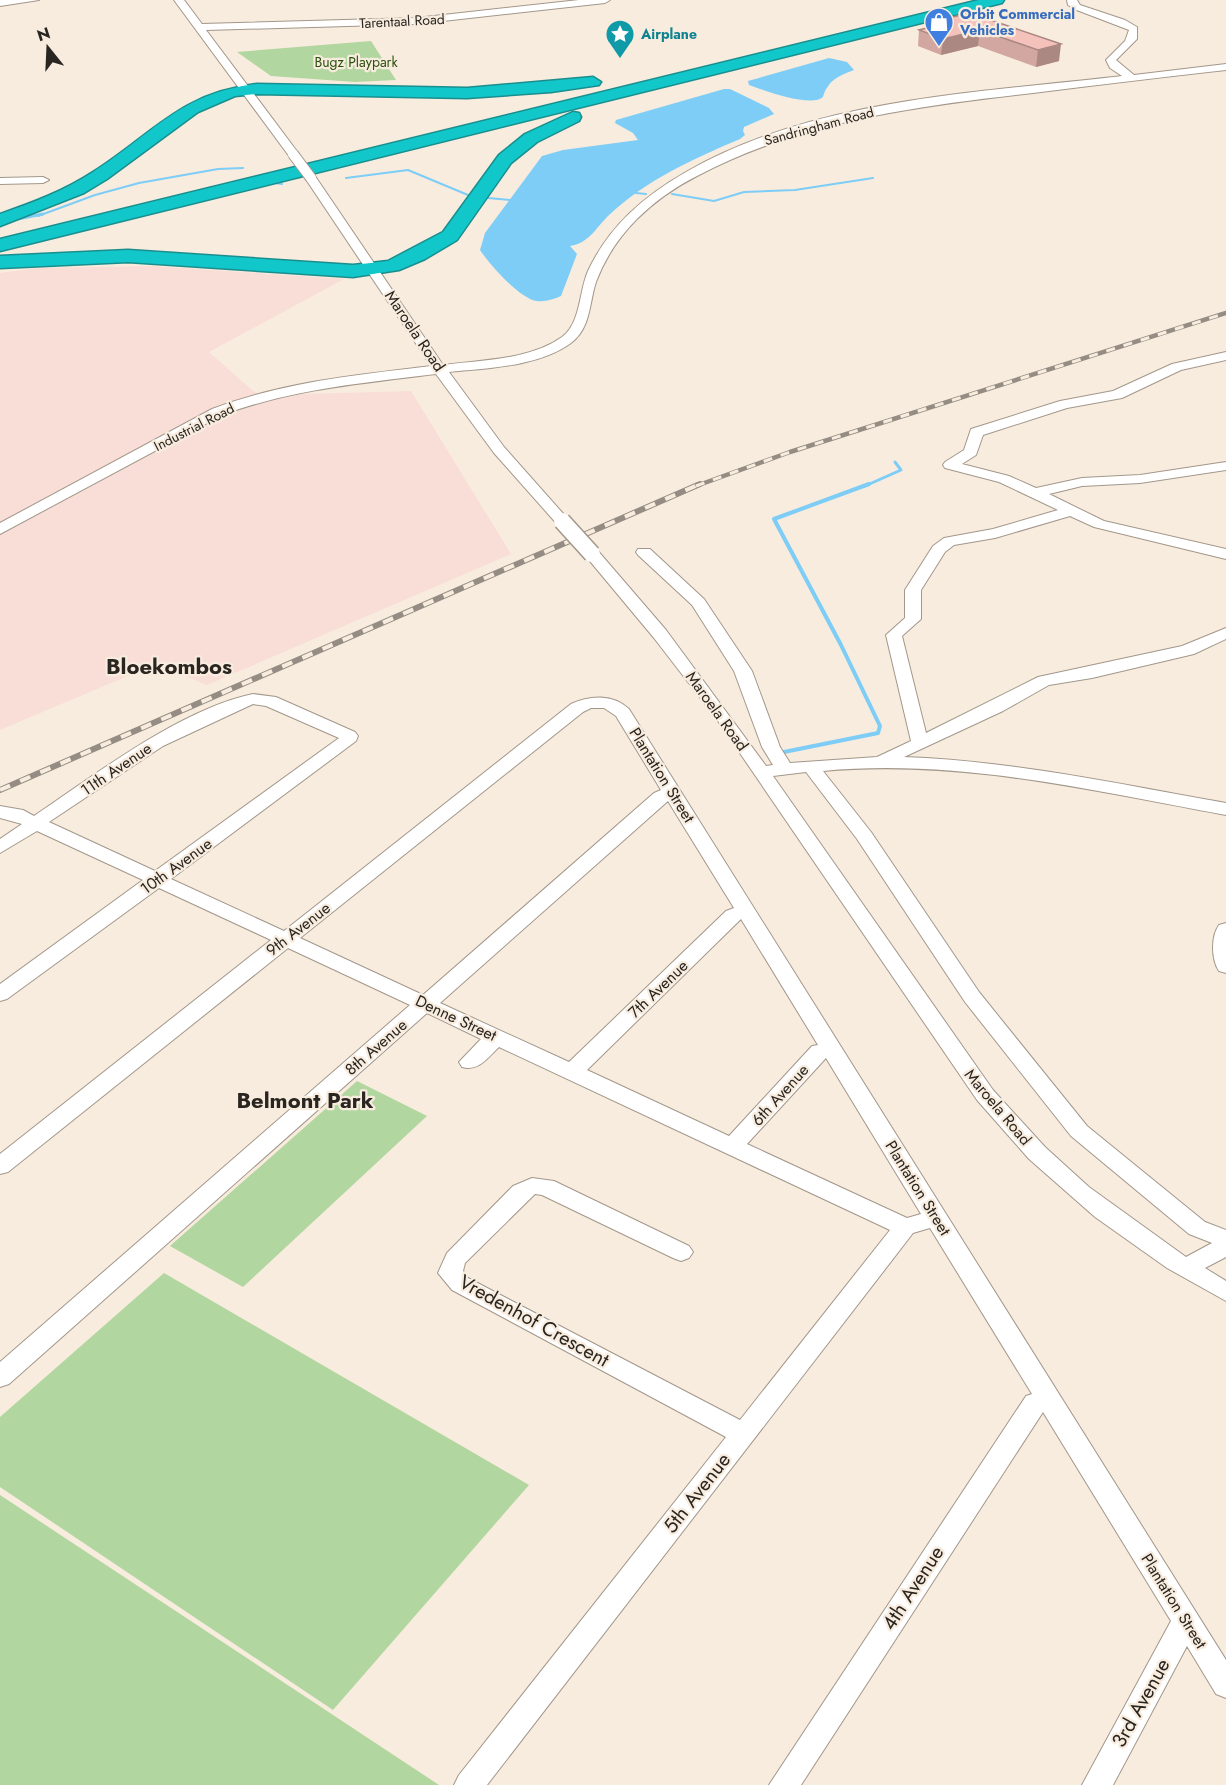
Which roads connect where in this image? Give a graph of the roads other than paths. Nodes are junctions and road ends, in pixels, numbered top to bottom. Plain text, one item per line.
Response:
1 (34, 0) edge
2 (179, 0) edge
3 (605, 0) edge
4 (955, 0) edge
5 (997, 0) edge
6 (1072, 0) edge
7 (0, 3) edge
8 (199, 27) junction
9 (841, 33) junction
10 (1226, 67) edge
11 (1132, 78) junction
12 (244, 89) junction
13 (44, 180) dead end
14 (0, 181) edge
15 (0, 220) edge
16 (0, 232) edge
17 (0, 245) edge
18 (0, 262) edge
19 (374, 270) junction
20 (1226, 356) edge
21 (440, 370) junction
22 (1226, 466) edge
23 (1036, 493) junction
24 (1072, 511) junction
25 (0, 528) edge
26 (644, 552) dead end
27 (1226, 555) edge
28 (1226, 633) edge
29 (601, 702) joint
30 (349, 736) joint
31 (920, 743) junction
32 (879, 762) junction
33 (811, 767) junction
34 (784, 769) junction
35 (760, 772) junction
36 (672, 792) junction
37 (1226, 809) edge
38 (4, 812) edge
39 (36, 823) junction
40 (0, 847) edge
41 (158, 880) junction
42 (746, 911) junction
43 (1226, 929) edge
44 (285, 939) junction
45 (1226, 966) edge
46 (0, 994) edge
47 (425, 1004) junction
48 (496, 1037) junction
49 (831, 1048) junction
50 (470, 1062) dead end
51 (572, 1072) junction
52 (732, 1147) junction
53 (0, 1166) edge
54 (936, 1218) junction
55 (905, 1227) junction
56 (1226, 1239) edge
57 (1226, 1246) edge
58 (681, 1252) dead end
59 (1186, 1269) junction
60 (1226, 1292) edge
61 (0, 1377) edge
62 (1048, 1399) junction
63 (744, 1434) junction
64 (1186, 1621) junction
65 (1226, 1685) edge
66 (469, 1785) edge
67 (784, 1785) edge
68 (1097, 1785) edge

1 - 7 street
2 - 8 street, Maroela Road
3 - 8 street, Tarentaal Road
4 - 9 highway
5 - 9 highway
6 - 11 street
8 - 12 street, Maroela Road
9 - 12 highway
9 - 16 highway
9 - 17 highway
9 - 19 highway
10 - 11 street, Sandringham Road
11 - 21 street, Sandringham Road
12 - 15 highway
12 - 19 street, Maroela Road, bridge
13 - 14 street
18 - 19 highway
19 - 21 street, Maroela Road
20 - 23 street
21 - 25 street, Industrial Road
21 - 35 street, Maroela Road, bridge
22 - 23 street
23 - 24 street
24 - 27 street
24 - 31 street
26 - 34 street
28 - 31 street
29 - 36 street, Plantation Street
29 - 44 street, 9th Avenue
30 - 39 street, 11th Avenue
30 - 41 street, 10th Avenue
31 - 32 street
32 - 33 street
32 - 37 street
33 - 34 street
33 - 56 street
34 - 35 street
35 - 59 street, Maroela Road
36 - 42 street, Plantation Street
36 - 47 street, 8th Avenue
38 - 39 street, Denne Street
39 - 40 street, 11th Avenue
39 - 41 street, Denne Street
41 - 44 street, Denne Street
41 - 46 street, 10th Avenue
42 - 49 street, Plantation Street
42 - 51 street, 7th Avenue
43 - 45 street
44 - 47 street, Denne Street
44 - 53 street, 9th Avenue
47 - 48 street, Denne Street
47 - 61 street, 8th Avenue
48 - 50 street
48 - 51 street, Denne Street
49 - 52 street, 6th Avenue
49 - 54 street, Plantation Street
51 - 52 street, Denne Street
52 - 55 street, Denne Street
54 - 55 street
54 - 62 street, Plantation Street
55 - 63 street, 5th Avenue
57 - 59 street
58 - 63 street, Vredenhof Crescent
59 - 60 street, Maroela Road
62 - 64 street, Plantation Street
62 - 67 street, 4th Avenue
63 - 66 street, 5th Avenue
64 - 65 street, Plantation Street
64 - 68 street, 3rd Avenue

